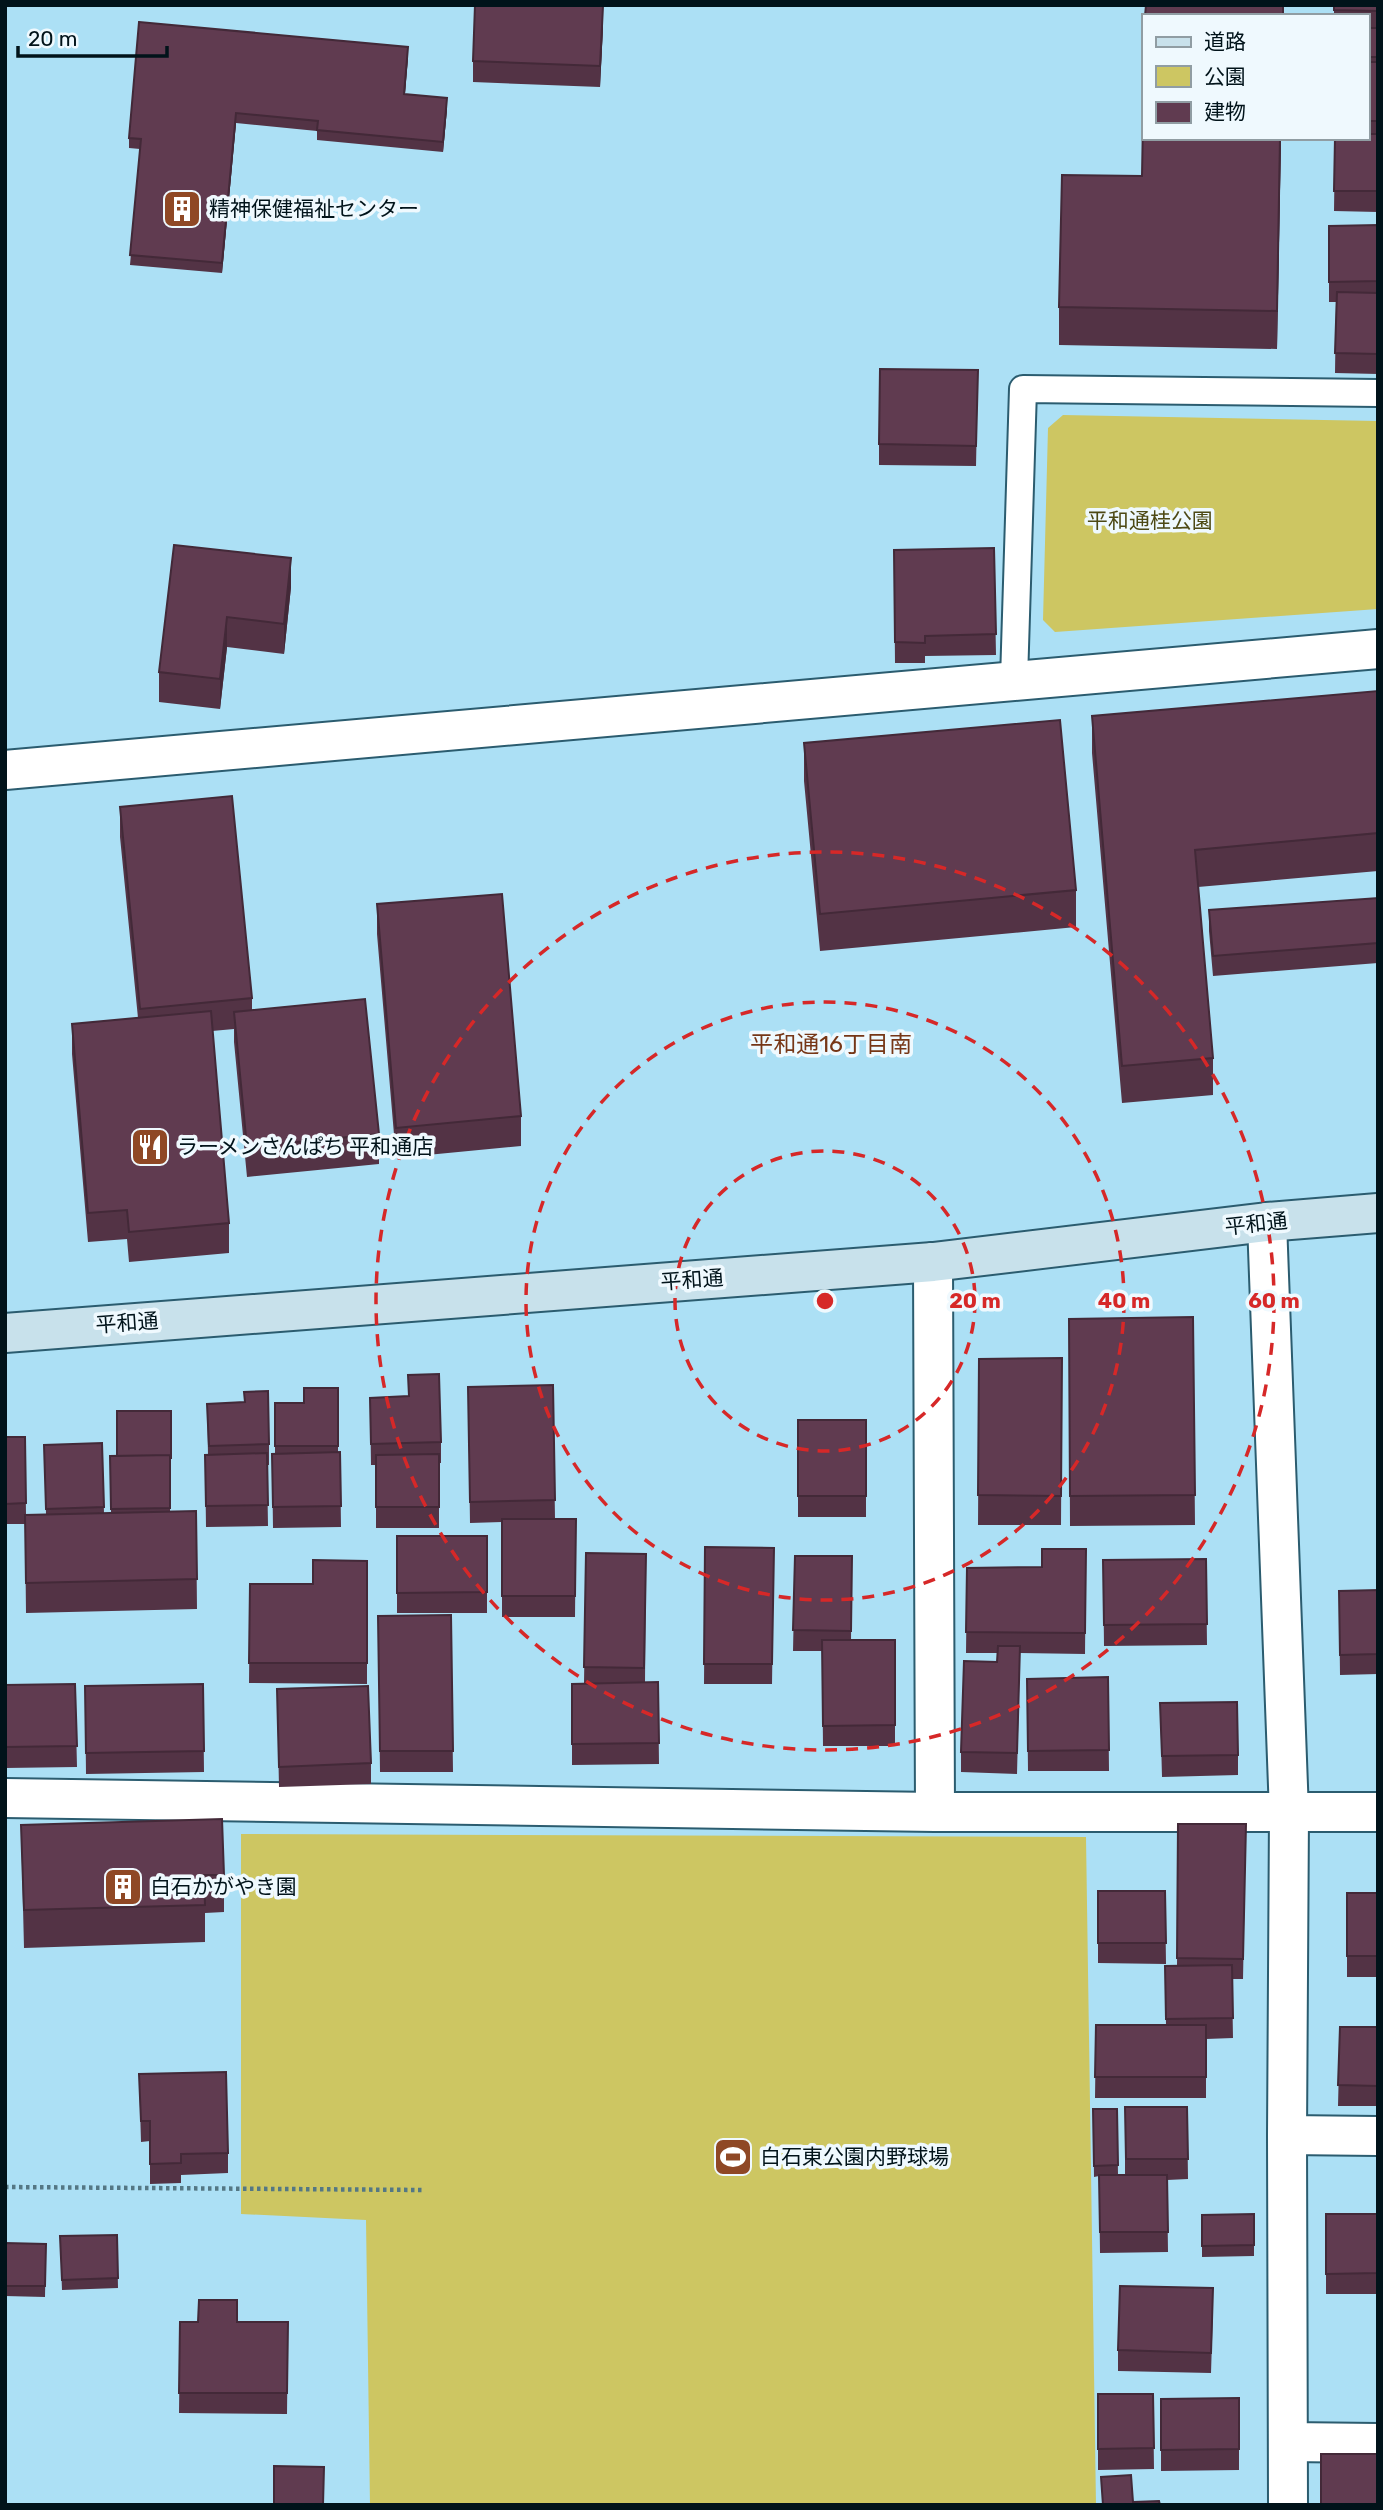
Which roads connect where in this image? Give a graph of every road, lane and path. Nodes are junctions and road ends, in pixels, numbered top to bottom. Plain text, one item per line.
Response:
1 (1378, 393) edge
2 (1378, 649) edge
3 (1014, 680) junction
4 (5, 771) edge
5 (1378, 1213) edge
6 (1267, 1222) junction
7 (933, 1262) junction
8 (5, 1332) edge
9 (5, 1798) edge
10 (935, 1812) junction
11 (1378, 1812) edge
12 (1289, 1813) junction
13 (1287, 2135) junction
14 (1378, 2136) edge
15 (5, 2187) edge
16 (424, 2190) dead end
17 (1288, 2442) junction
18 (1378, 2443) edge
19 (1288, 2505) edge

1 - 3 lane
2 - 3 street
3 - 4 street
5 - 6 street, 平和通
6 - 7 street, 平和通
6 - 12 street
7 - 8 street, 平和通
7 - 10 street
9 - 10 street
10 - 12 street
11 - 12 street
12 - 13 street
13 - 14 street
13 - 17 street
15 - 16 path
17 - 18 street
17 - 19 street

